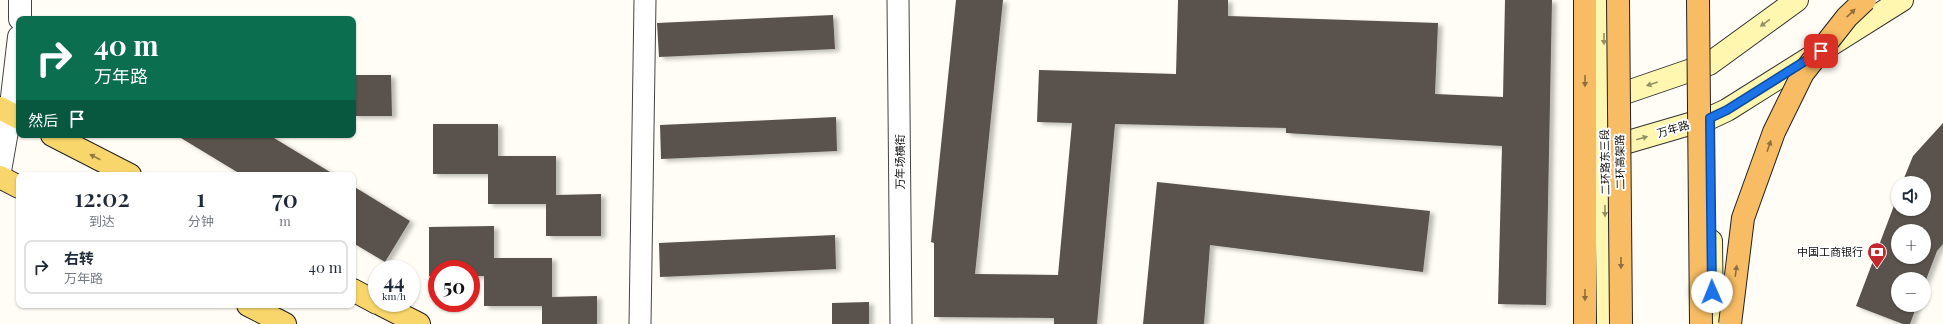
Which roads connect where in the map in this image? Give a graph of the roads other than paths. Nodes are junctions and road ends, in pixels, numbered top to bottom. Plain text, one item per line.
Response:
1 (20, 0) edge
2 (645, 0) edge
3 (898, 0) edge
4 (1585, 0) edge
5 (1604, 0) edge
6 (1618, 0) edge
7 (1698, 0) edge
8 (1709, 0) edge
9 (1797, 0) edge
10 (1865, 0) edge
11 (1902, 0) edge
12 (20, 16) edge
13 (16, 62) edge
14 (1709, 64) junction
15 (1604, 100) junction
16 (10, 113) edge
17 (1710, 118) junction
18 (58, 138) edge
19 (1604, 149) junction
20 (0, 171) edge
21 (124, 172) edge
22 (0, 177) edge
23 (16, 185) edge
24 (356, 292) edge
25 (368, 298) edge
26 (254, 308) edge
27 (395, 312) edge
28 (285, 324) edge
29 (419, 324) edge
30 (640, 324) edge
31 (901, 324) edge
32 (1585, 324) edge
33 (1608, 324) edge
34 (1621, 324) edge
35 (1701, 324) edge
36 (1712, 324) edge
37 (1730, 324) edge

1 - 12 street
2 - 30 street
3 - 31 street, 万年场横街
4 -> 32 highway
5 -> 15 main road, 二环路东三段
6 -> 34 highway, 二环高架路, bridge
7 - 35 highway, bridge
8 - 14 main road
9 -> 14 main road
37 -> 10 highway, bridge
11 - 17 main road, 万年路
13 - 16 street
14 -> 15 main road
14 - 17 main road
15 - 19 main road, 二环路东三段
16 - 20 street
19 -> 17 main road, 万年路
17 - 36 main road
21 -> 18 main road
19 -> 33 main road, 二环路东三段
22 - 23 main road
24 - 25 main road
26 - 28 main road
27 - 29 main road

